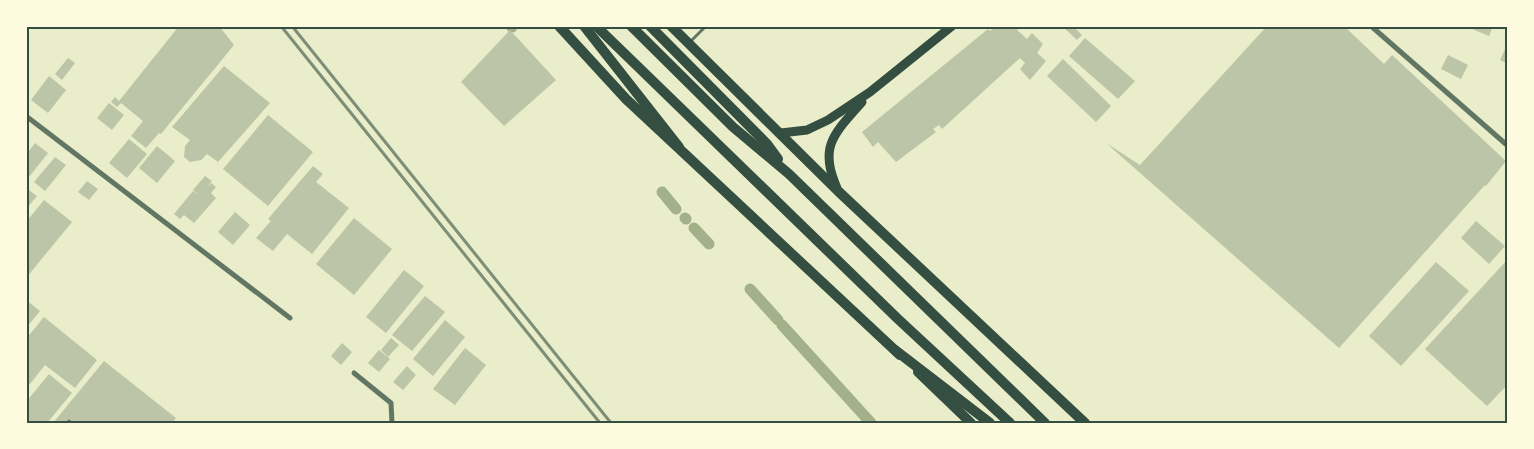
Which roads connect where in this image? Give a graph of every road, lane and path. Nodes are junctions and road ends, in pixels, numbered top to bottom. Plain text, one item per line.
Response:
1 (559, 26) edge
2 (584, 26) edge
3 (596, 26) edge
4 (631, 26) edge
5 (650, 26) edge
6 (671, 26) edge
7 (706, 26) edge
8 (952, 26) edge
9 (1371, 26) edge
10 (688, 44) junction
11 (870, 92) junction
12 (26, 116) edge
13 (781, 133) junction
14 (1508, 146) edge
15 (678, 147) junction
16 (789, 174) junction
17 (838, 191) junction
18 (290, 318) dead end
19 (895, 350) junction
20 (354, 373) dead end
21 (392, 423) edge
22 (971, 423) edge
23 (990, 423) edge
24 (1010, 423) edge
25 (1045, 423) edge
26 (1085, 423) edge

1 - 15 main road
2 - 15 main road
3 - 24 main road
4 - 16 main road
5 - 16 main road
6 - 10 main road
7 - 10 lane
8 - 11 main road
9 - 14 street
10 - 13 main road
11 - 13 main road
11 - 17 main road
12 - 18 street
13 - 17 main road
15 - 19 main road
16 - 25 main road
17 - 26 main road
19 - 22 main road
19 - 23 main road
20 - 21 street

